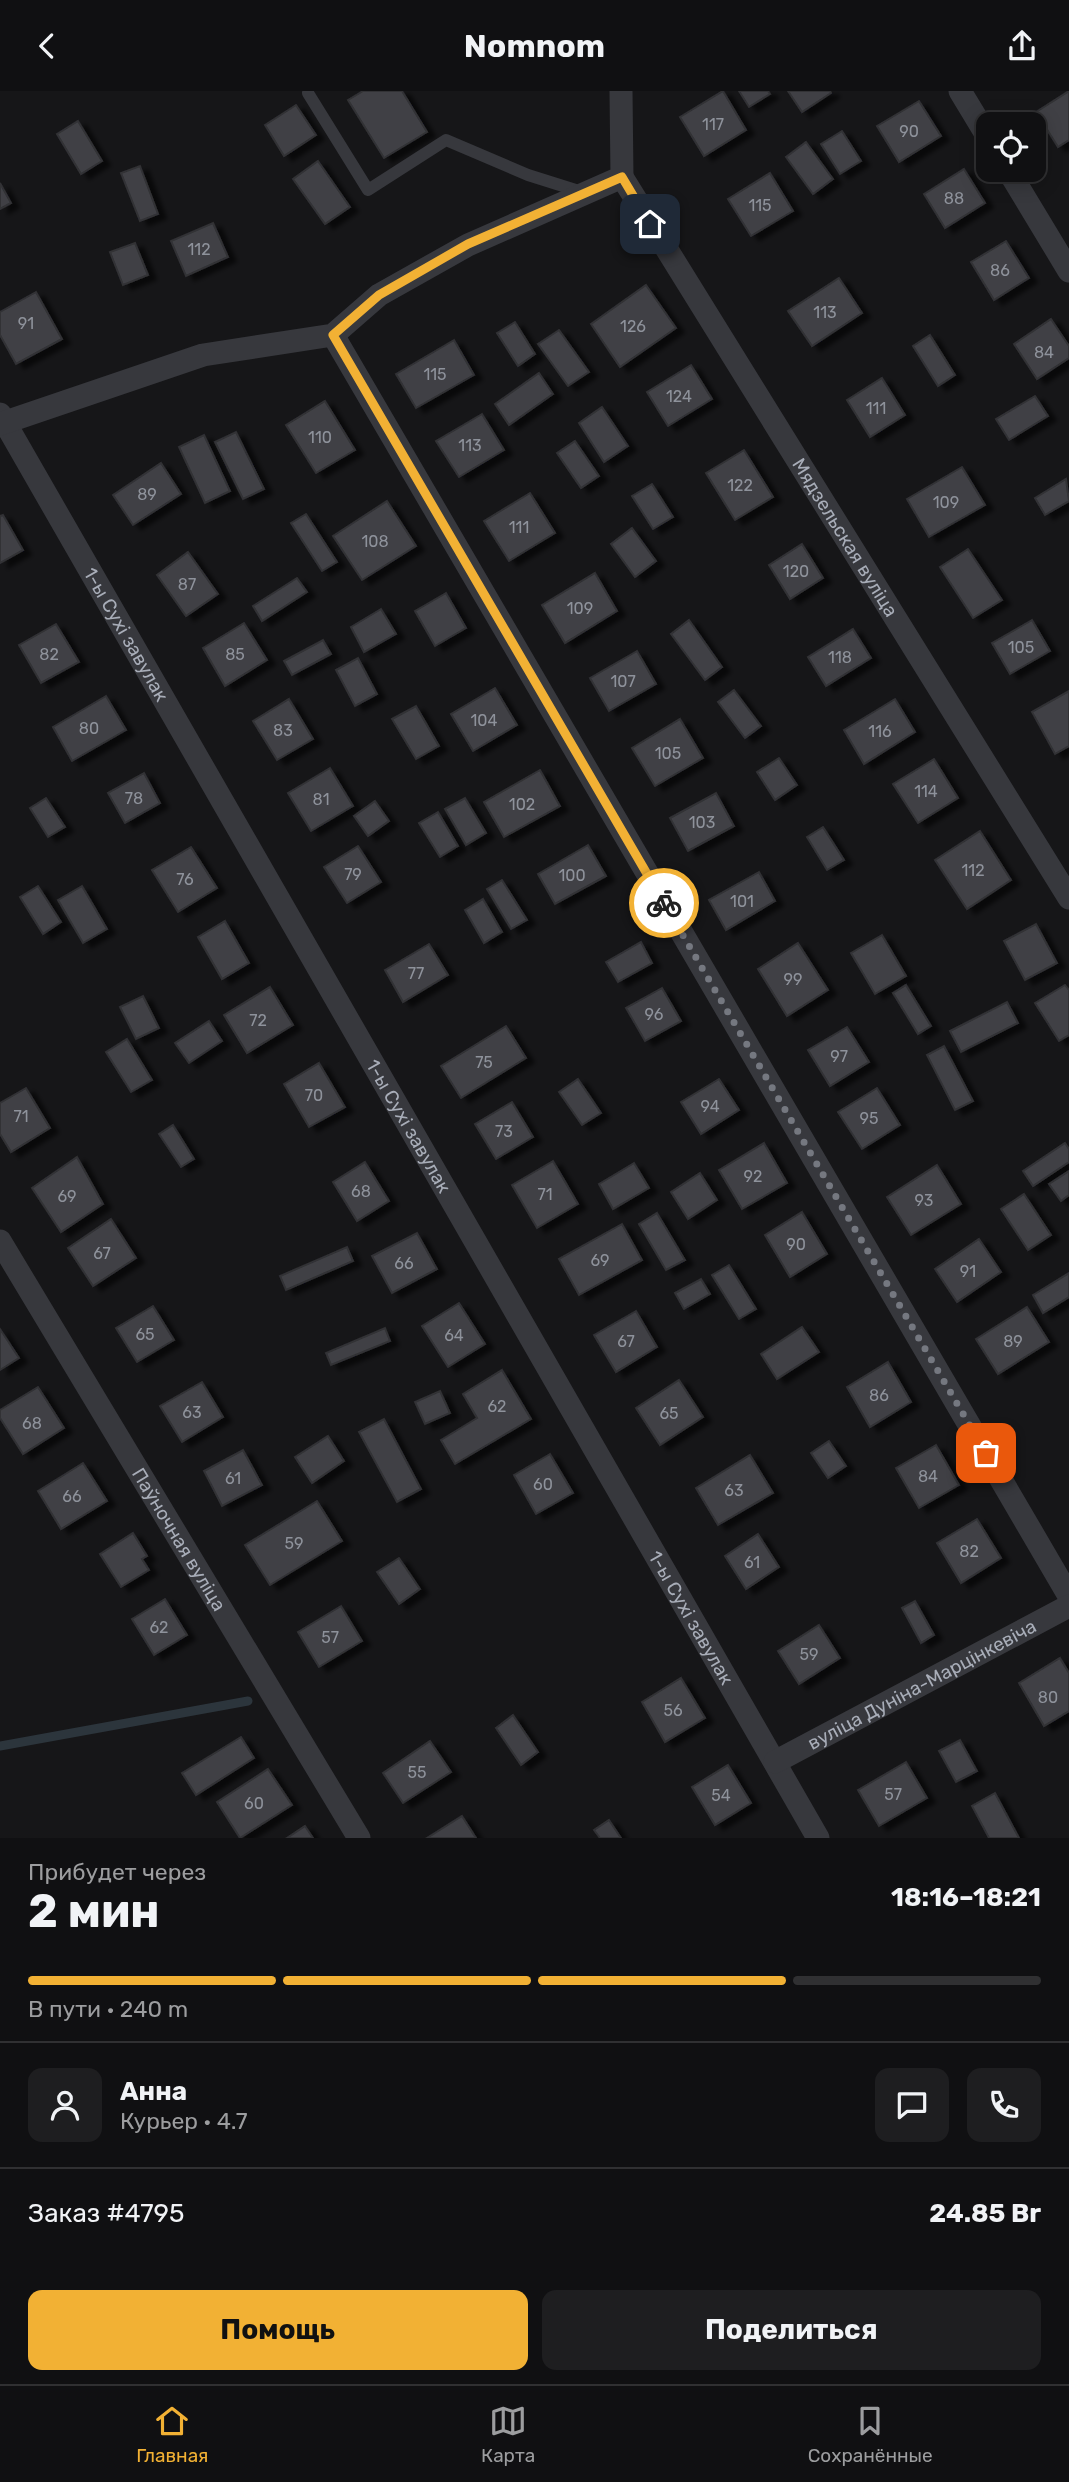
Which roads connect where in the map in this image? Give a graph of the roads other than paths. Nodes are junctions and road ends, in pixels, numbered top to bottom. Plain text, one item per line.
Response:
1 (621, 91) edge
2 (960, 91) edge
3 (307, 93) dead end
4 (976, 117) edge
5 (622, 177) junction
6 (1015, 182) edge
7 (585, 193) junction
8 (1069, 271) edge
9 (333, 335) junction
10 (2, 420) edge
11 (1069, 898) edge
12 (0, 1241) edge
13 (1069, 1596) edge
14 (1069, 1606) edge
15 (775, 1762) junction
16 (359, 1838) edge
17 (818, 1838) edge

1 - 5 street
2 - 4 street
3 - 7 lane
5 - 7 street
5 - 11 street, Мядзельская вуліца
6 - 8 street
7 - 9 street
9 - 10 street
9 - 13 street
10 - 15 street, 1-ы Сухі завулак
12 - 16 street, Паўночная вуліца
14 - 15 street, вуліца Дуніна-Марцінкевіча
15 - 17 street, 1-ы Сухі завулак

